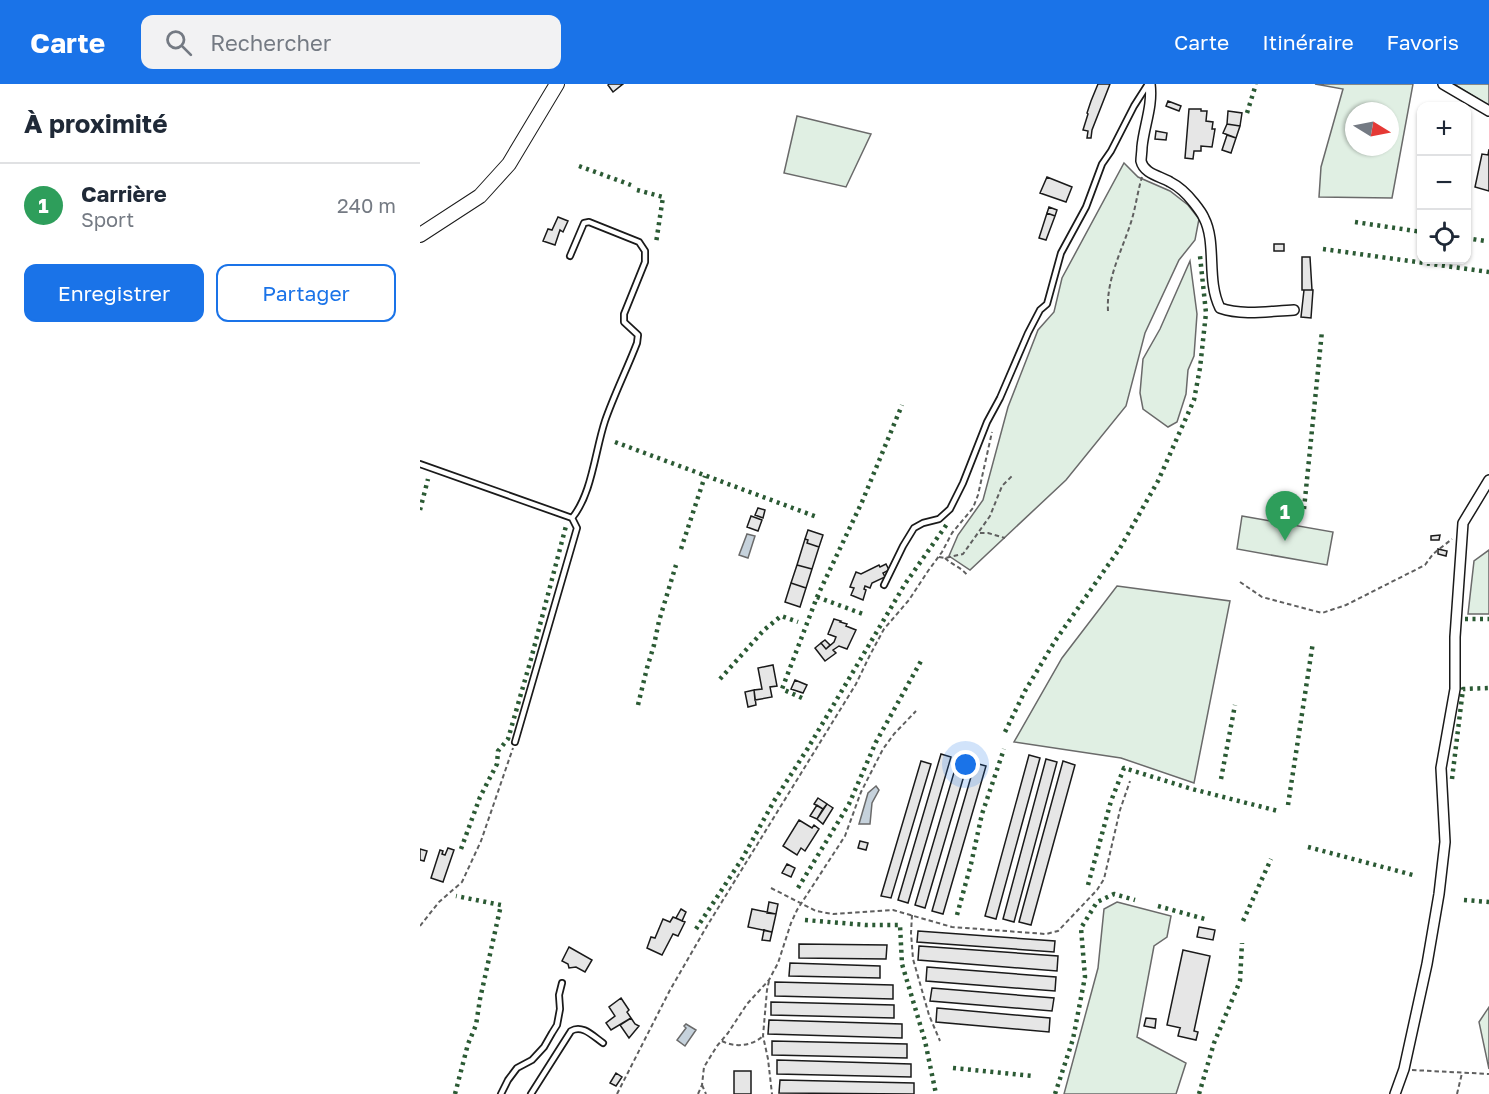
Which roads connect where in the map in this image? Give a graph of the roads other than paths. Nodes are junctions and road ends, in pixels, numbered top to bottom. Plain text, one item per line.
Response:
1 (557, 84) edge
2 (1149, 84) edge
3 (1443, 84) edge
4 (1489, 111) edge
5 (420, 235) edge
6 (570, 256) dead end
7 (1294, 310) dead end
8 (420, 464) edge
9 (1489, 480) edge
10 (572, 518) junction
11 (884, 585) dead end
12 (515, 742) road end
13 (562, 982) dead end
14 (603, 1043) dead end
15 (501, 1094) edge
16 (531, 1094) edge
17 (1395, 1094) edge

1 - 5 main road
2 - 7 street
2 - 11 lane
3 - 4 street
6 - 10 lane
8 - 10 lane
9 - 17 street
10 - 12 lane
13 - 15 lane
14 - 16 lane

